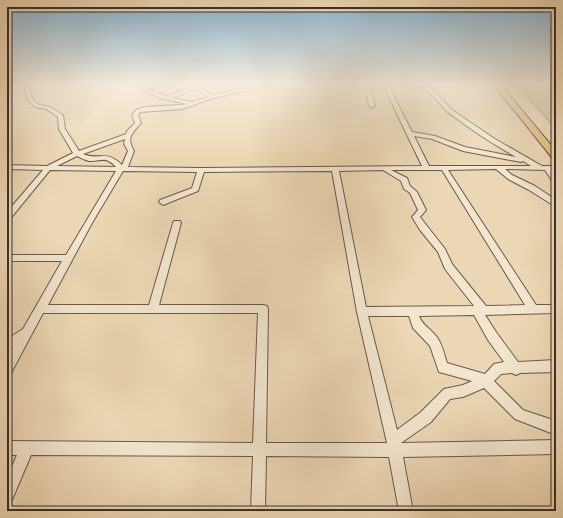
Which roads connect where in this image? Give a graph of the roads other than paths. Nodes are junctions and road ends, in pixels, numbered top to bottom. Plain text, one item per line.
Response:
1 (46, 108) edge
2 (146, 108) edge
3 (173, 108) edge
4 (397, 108) edge
5 (447, 108) edge
6 (516, 108) edge
7 (142, 110) junction
8 (410, 134) junction
9 (128, 135) junction
10 (77, 154) junction
11 (556, 157) edge
12 (533, 164) junction
13 (7, 166) edge
14 (49, 167) junction
15 (498, 167) junction
16 (122, 168) junction
17 (427, 168) junction
18 (444, 168) junction
19 (544, 168) junction
20 (556, 168) edge
21 (385, 169) junction
22 (201, 170) junction
23 (335, 170) junction
24 (556, 180) edge
25 (163, 202) dead end
26 (556, 204) edge
27 (7, 217) edge
28 (177, 223) dead end
29 (7, 258) edge
30 (69, 258) junction
31 (153, 308) junction
32 (533, 308) junction
33 (40, 309) junction
34 (556, 309) edge
35 (480, 310) junction
36 (412, 311) junction
37 (362, 312) junction
38 (28, 331) junction
39 (7, 345) edge
40 (556, 366) edge
41 (7, 369) edge
42 (516, 369) junction
43 (486, 381) junction
44 (556, 428) edge
45 (393, 445) junction
46 (556, 447) edge
47 (7, 448) edge
48 (28, 448) junction
49 (259, 449) junction
50 (7, 495) edge
51 (258, 511) edge
52 (406, 511) edge

1 - 10 street
2 - 7 street
3 - 7 street
4 - 8 street
5 - 12 street
6 - 11 highway
7 - 9 street
8 - 12 street
8 - 17 street
9 - 10 street
9 - 16 street
10 - 14 street
10 - 16 street
12 - 19 street
13 - 14 street
14 - 16 street
14 - 27 street
15 - 18 street
15 - 19 street
15 - 26 street
16 - 22 street
16 - 30 street
17 - 18 street
17 - 21 street
18 - 32 street
19 - 20 street
19 - 24 street
21 - 23 street
21 - 35 street
22 - 23 street
22 - 25 street
23 - 37 street
28 - 31 street
29 - 30 street
30 - 33 street
31 - 33 street
31 - 49 street
32 - 34 street
32 - 35 street
33 - 38 street
35 - 36 street
35 - 42 street
36 - 37 street
36 - 43 street
37 - 45 street
38 - 39 street
38 - 41 street
40 - 42 street
42 - 43 street
43 - 44 street
43 - 45 street
45 - 46 street
45 - 49 street
45 - 52 street
47 - 48 street
48 - 49 street
48 - 50 street
49 - 51 street

